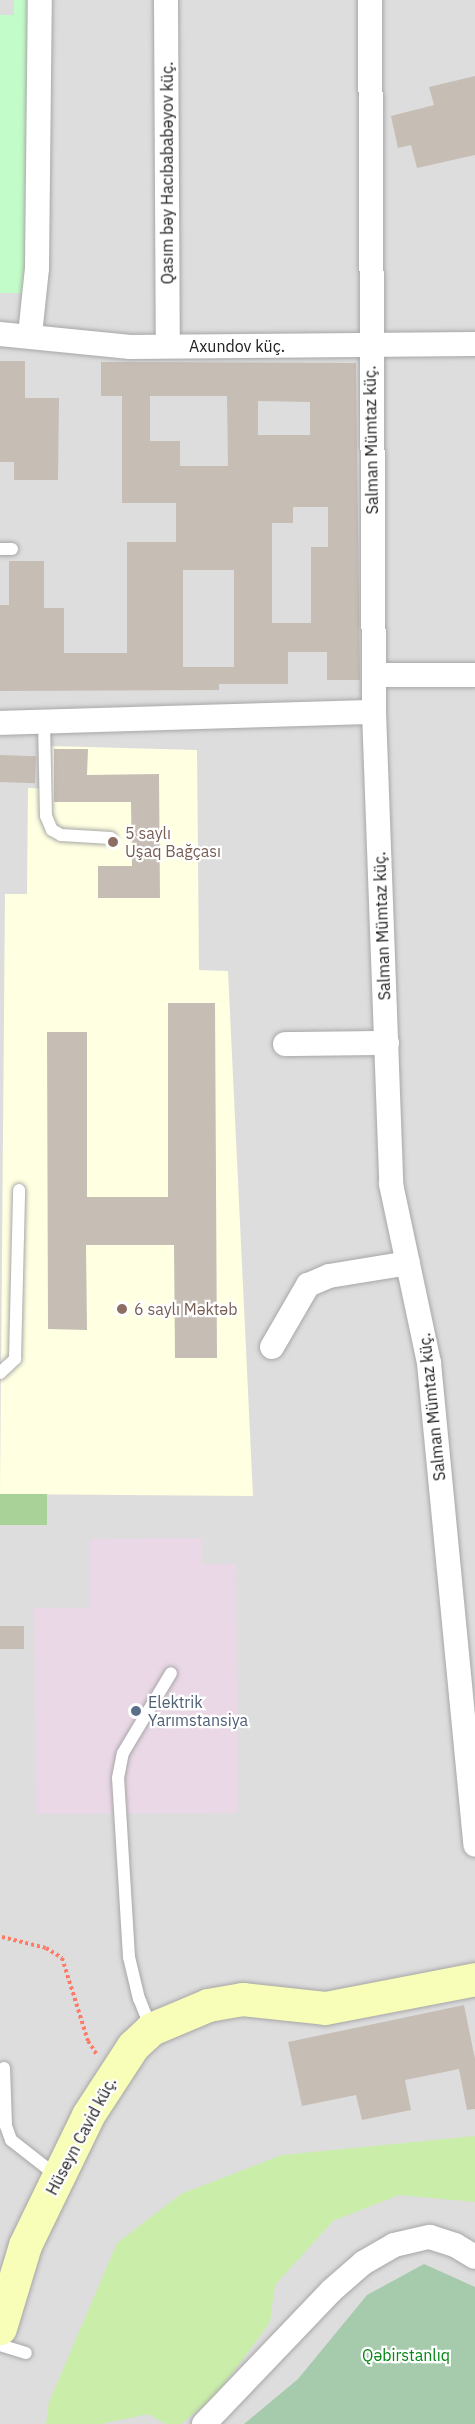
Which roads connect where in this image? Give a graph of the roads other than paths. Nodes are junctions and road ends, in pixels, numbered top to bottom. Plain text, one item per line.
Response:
1 (40, 0) edge
2 (166, 0) edge
3 (370, 0) edge
4 (0, 334) edge
5 (30, 335) junction
6 (475, 344) edge
7 (370, 345) junction
8 (168, 346) junction
9 (374, 675) junction
10 (475, 675) edge
11 (374, 712) junction
12 (44, 722) junction
13 (0, 723) edge
14 (111, 838) dead end
15 (387, 1043) junction
16 (285, 1044) dead end
17 (20, 1190) dead end
18 (408, 1263) junction
19 (272, 1347) dead end
20 (0, 1372) edge
21 (171, 1673) dead end
22 (475, 1845) edge
23 (475, 1978) edge
24 (151, 2029) junction
25 (4, 2068) dead end
26 (58, 2176) junction
27 (475, 2257) edge
28 (0, 2328) edge
29 (0, 2345) edge
30 (27, 2353) dead end
31 (204, 2424) edge

1 - 5 street
2 - 8 street, Qasım bəy Hacıbababəyov küç.
3 - 7 street, Salman Mümtaz küç.
4 - 5 street, Axundov küç.
5 - 8 street, Axundov küç.
6 - 7 street, Axundov küç.
7 - 8 street, Axundov küç.
7 - 9 street, Salman Mümtaz küç.
9 - 10 street
9 - 11 street, Salman Mümtaz küç.
11 - 12 street
11 - 15 street, Salman Mümtaz küç.
12 - 13 street
12 - 14 lane
15 - 16 street
15 - 18 street, Salman Mümtaz küç.
17 - 20 lane
18 - 19 street
18 - 22 street, Salman Mümtaz küç.
21 - 24 lane
23 - 24 street, Hüseyn Cavid küç.
24 - 26 street, Hüseyn Cavid küç.
25 - 26 lane
26 - 28 street, Hüseyn Cavid küç.
27 - 31 street
29 - 30 lane

